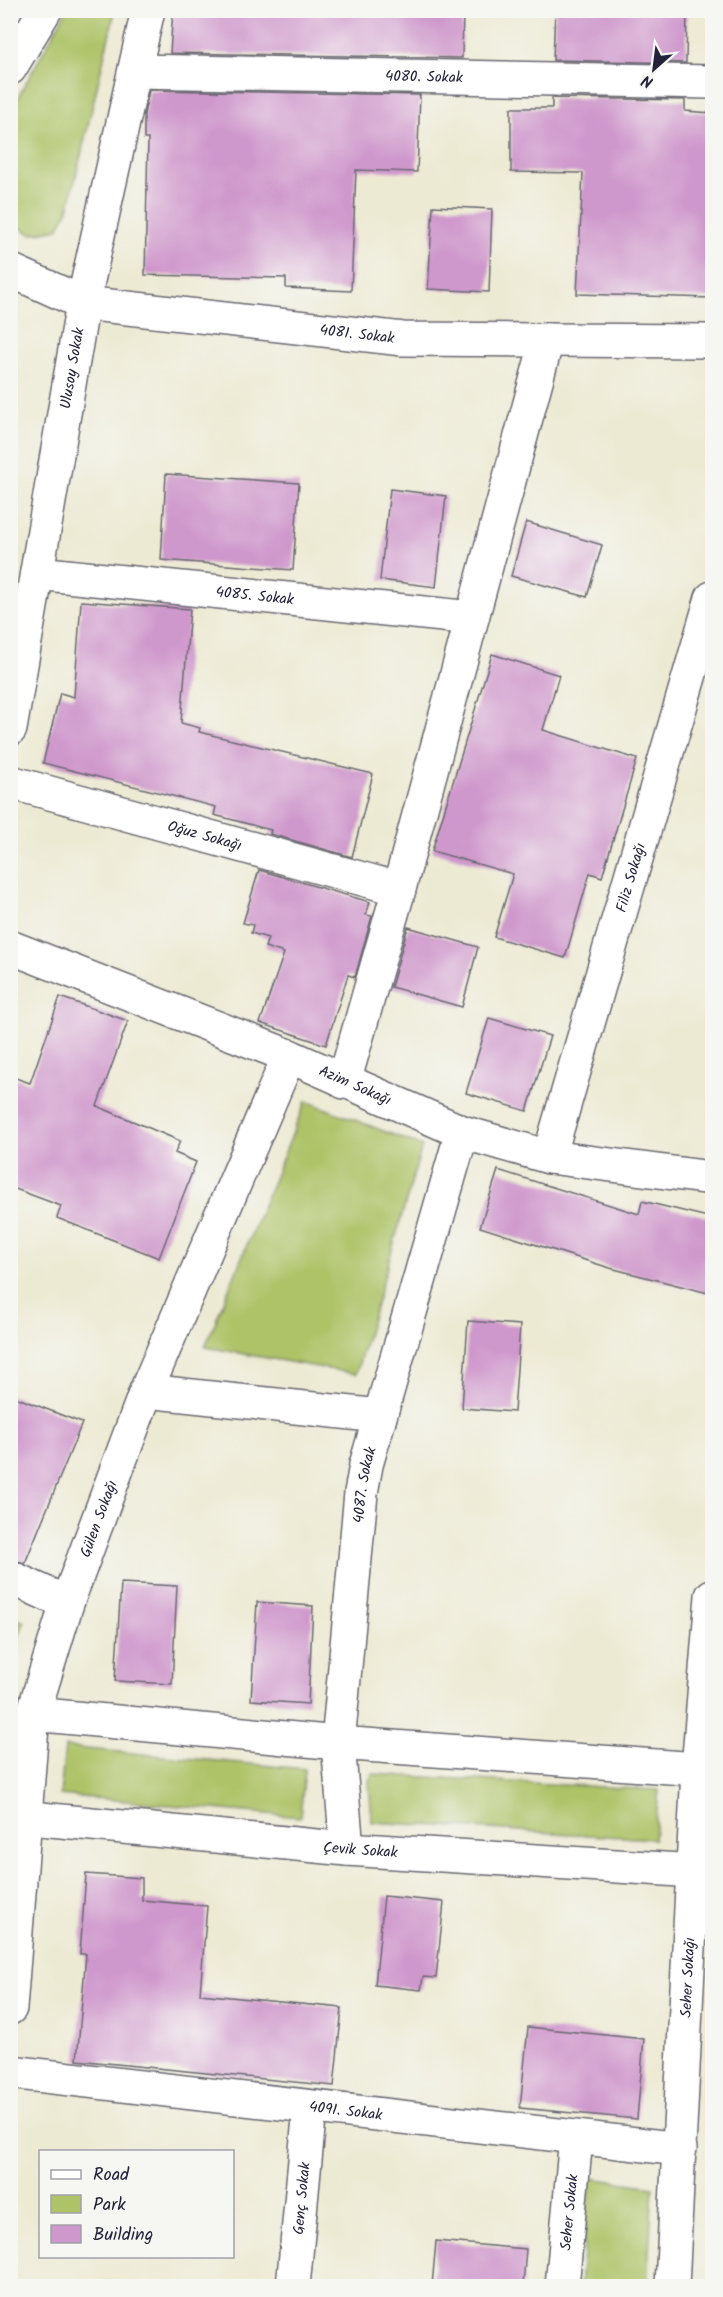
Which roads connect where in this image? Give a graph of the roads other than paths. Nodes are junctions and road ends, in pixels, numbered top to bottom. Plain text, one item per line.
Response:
1 (45, 10) edge
2 (148, 10) edge
3 (10, 68) edge
4 (136, 71) junction
5 (712, 82) edge
6 (10, 270) edge
7 (83, 303) junction
8 (547, 340) junction
9 (712, 341) edge
10 (37, 573) junction
11 (712, 598) edge
12 (472, 618) junction
13 (10, 729) edge
14 (10, 782) edge
15 (399, 889) junction
16 (10, 947) edge
17 (289, 1056) junction
18 (344, 1082) junction
19 (462, 1132) junction
20 (549, 1157) junction
21 (712, 1178) edge
22 (146, 1391) junction
23 (380, 1416) junction
24 (10, 1577) edge
25 (712, 1596) edge
26 (68, 1603) junction
27 (33, 1714) junction
28 (338, 1743) junction
29 (698, 1769) junction
30 (17, 1817) edge
31 (347, 1849) junction
32 (703, 1871) edge
33 (10, 2008) edge
34 (10, 2072) edge
35 (310, 2108) junction
36 (576, 2138) junction
37 (680, 2149) junction
38 (292, 2286) edge
39 (562, 2286) edge
40 (672, 2286) edge

1 - 3 street
2 - 4 street, Ulusoy Sokak
4 - 5 street, 4080. Sokak
4 - 7 street, Ulusoy Sokak
6 - 7 street, 4081. Sokak
7 - 8 street, 4081. Sokak
7 - 10 street, Ulusoy Sokak
8 - 9 street, 4081. Sokak
8 - 12 street
10 - 12 street, 4085. Sokak
10 - 13 street, Ulusoy Sokak
11 - 20 street, Filiz Sokağı
12 - 15 street
14 - 15 street, Oğuz Sokağı
15 - 18 street
16 - 17 street, Azim Sokağı
17 - 18 street, Azim Sokağı
17 - 22 street, Gülen Sokağı
18 - 19 street, Azim Sokağı
19 - 20 street, Azim Sokağı
19 - 23 street, 4087. Sokak
20 - 21 street, Azim Sokağı
22 - 23 street
22 - 26 street, Gülen Sokağı
23 - 28 street, 4087. Sokak
24 - 26 street
25 - 29 street, Seher Sokağı
26 - 27 street, Gülen Sokağı
27 - 28 street
27 - 30 street, Gülen Sokağı
28 - 29 street
28 - 31 street, 4087. Sokak
29 - 32 street, Seher Sokağı
30 - 31 street, Çevik Sokak
30 - 33 street, Gülen Sokağı
31 - 32 street, Çevik Sokak
32 - 37 street, Seher Sokağı
34 - 35 street, 4091. Sokak
35 - 36 street, 4091. Sokak
35 - 38 street, Genç Sokak
36 - 37 street, 4091. Sokak
36 - 39 street, Seher Sokak
37 - 40 street, Seher Sokağı

